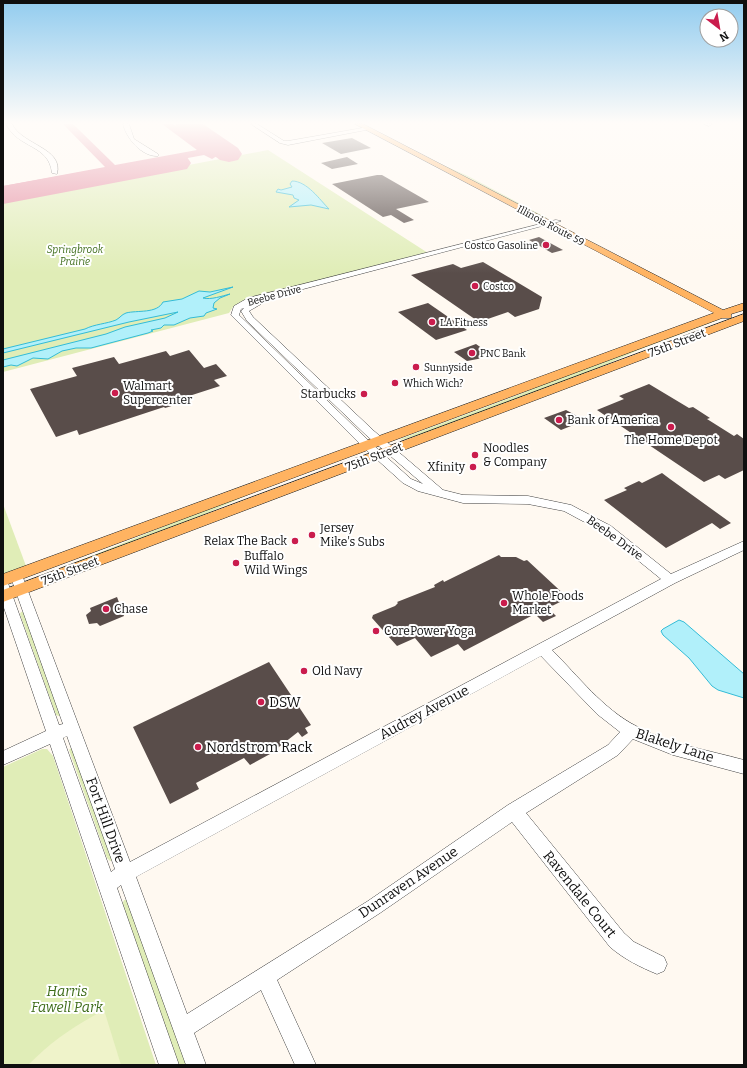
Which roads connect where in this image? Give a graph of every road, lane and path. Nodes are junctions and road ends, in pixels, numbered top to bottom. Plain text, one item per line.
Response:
1 (460, 174) edge
2 (556, 224) junction
3 (698, 301) junction
4 (722, 314) junction
5 (741, 315) edge
6 (707, 325) junction
7 (744, 329) edge
8 (373, 443) junction
9 (384, 453) junction
10 (744, 545) edge
11 (670, 580) junction
12 (9, 587) edge
13 (542, 649) junction
14 (71, 727) junction
15 (630, 731) junction
16 (54, 734) junction
17 (3, 758) edge
18 (744, 767) edge
19 (514, 811) junction
20 (125, 874) junction
21 (106, 884) junction
22 (657, 964) dead end
23 (265, 977) junction
24 (182, 1029) junction
25 (169, 1065) edge
26 (196, 1065) edge
27 (306, 1065) edge

1 - 2 main road, Illinois Route 59
2 - 3 main road, Illinois Route 59
2 - 5 main road, Illinois Route 59
2 - 8 street, Beebe Drive
2 - 8 street, Beebe Drive
3 - 4 main road, Illinois Route 59
3 - 6 main road
4 - 5 main road, Illinois Route 59
4 - 6 main road, 75th Street
5 - 6 main road, 75th Street
6 - 7 main road
6 - 8 main road, 75th Street
6 - 9 main road, 75th Street
8 - 9 street, Beebe Drive
8 - 12 main road, 75th Street
9 - 11 street, Beebe Drive
9 - 12 main road, 75th Street
10 - 11 street, Audrey Avenue
11 - 13 street, Audrey Avenue
12 - 14 street, Fort Hill Drive
12 - 16 street, Fort Hill Drive
13 - 15 street, Blakely Lane
13 - 20 street, Audrey Avenue
14 - 16 street
14 - 20 street, Fort Hill Drive
15 - 18 street, Blakely Lane
15 - 19 street, Dunraven Avenue
16 - 17 street
16 - 21 street, Fort Hill Drive
19 - 22 street, Ravendale Court
19 - 23 street, Dunraven Avenue
20 - 21 street, Audrey Avenue
20 - 24 street, Fort Hill Drive
21 - 25 street, Fort Hill Drive
23 - 24 street, Dunraven Avenue
23 - 27 street
24 - 26 street, Fort Hill Drive

